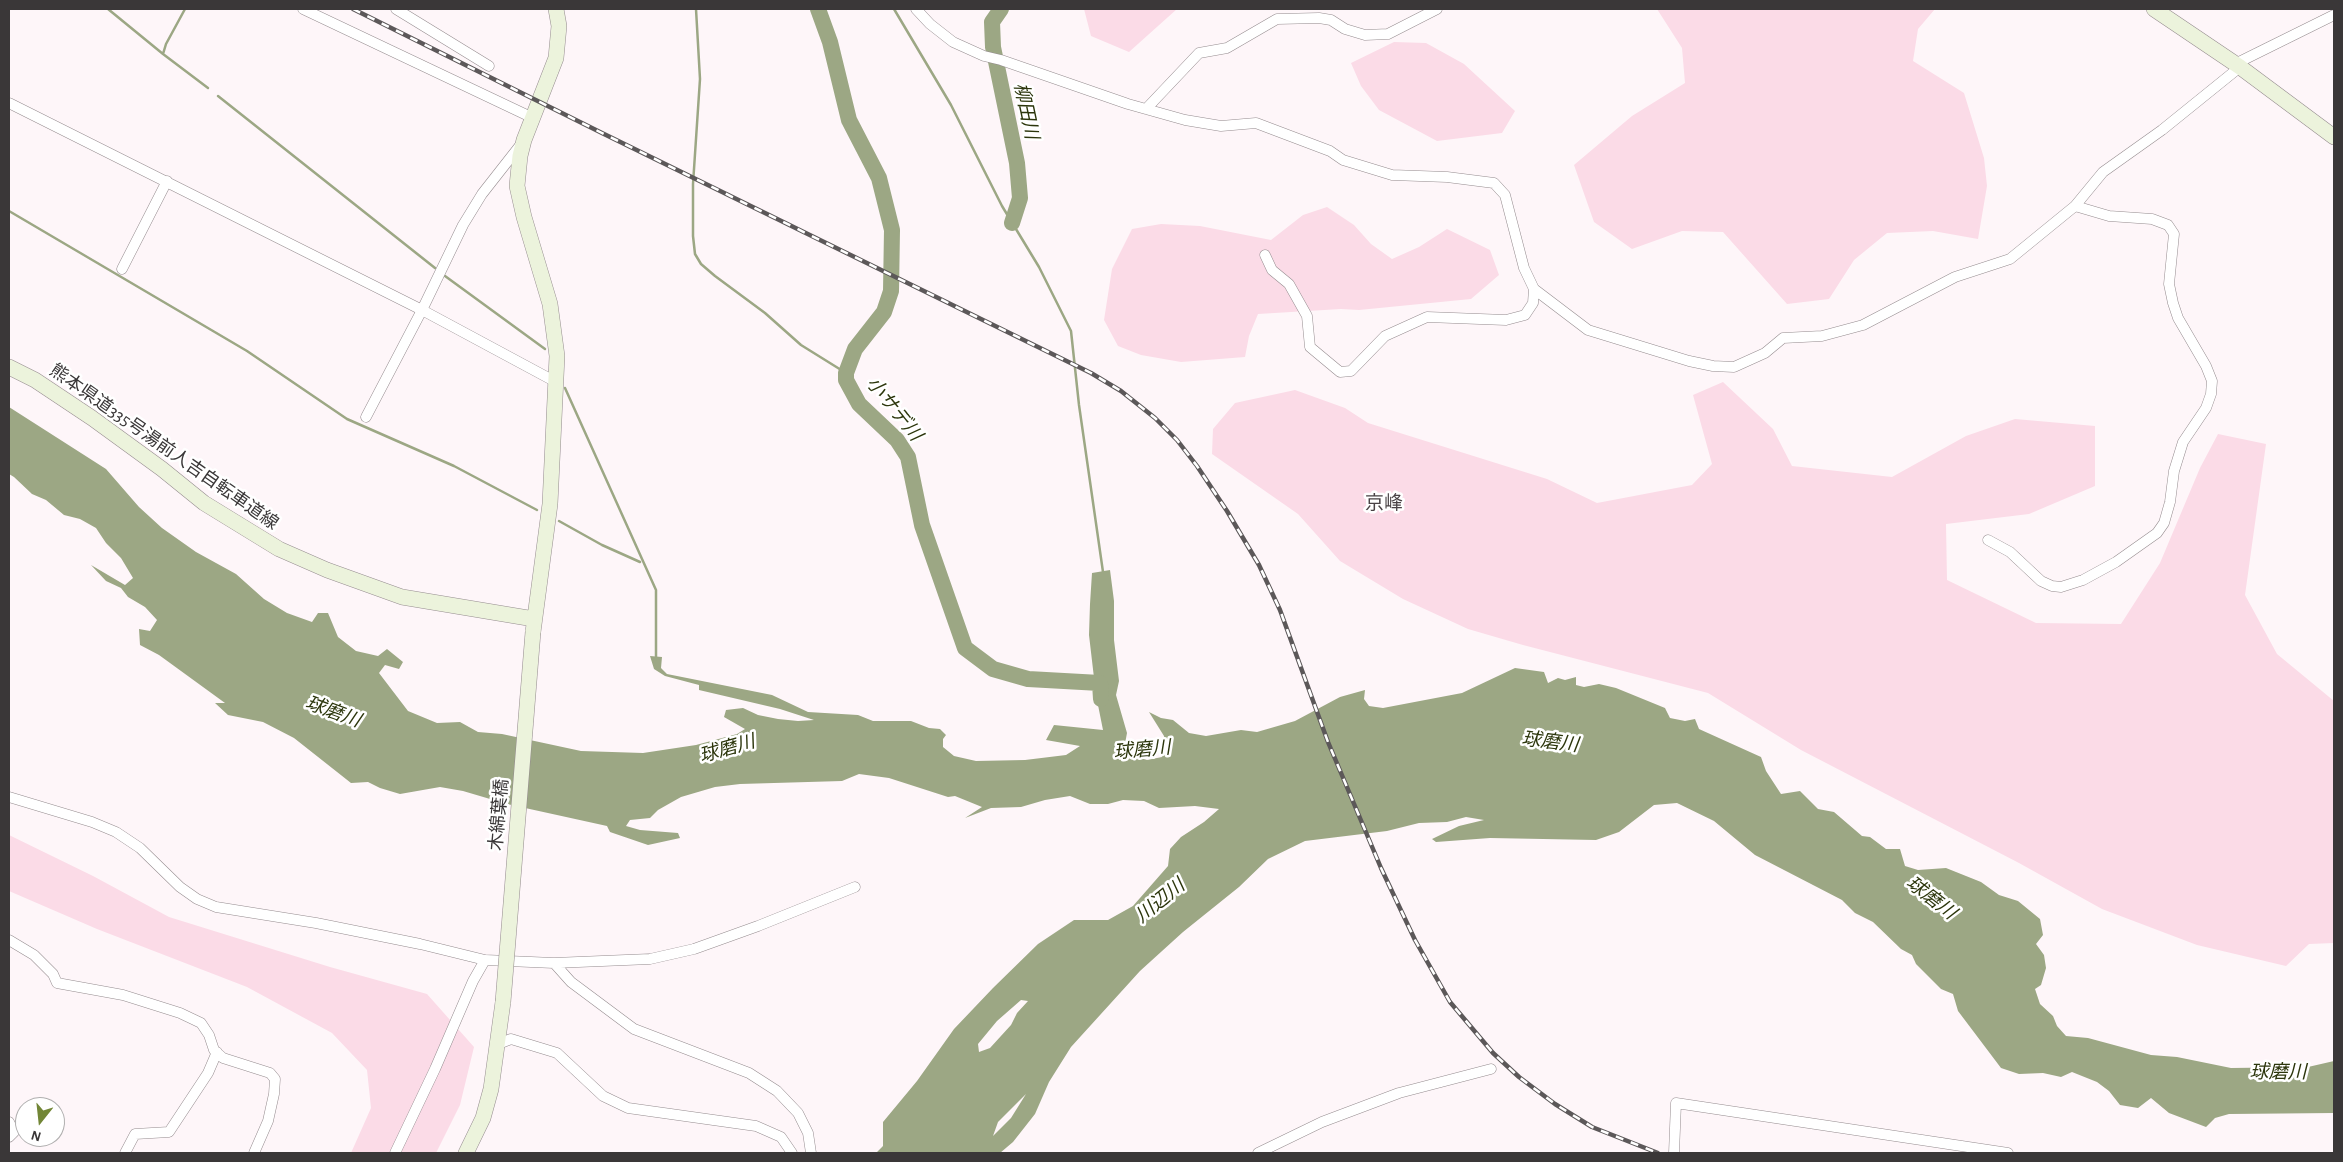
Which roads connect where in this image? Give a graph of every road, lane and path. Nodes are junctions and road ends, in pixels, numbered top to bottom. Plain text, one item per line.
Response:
1 (304, 9) edge
2 (396, 9) edge
3 (556, 9) edge
4 (916, 9) edge
5 (1437, 9) edge
6 (2154, 9) edge
7 (2334, 15) edge
8 (489, 66) dead end
9 (2237, 66) junction
10 (9, 103) edge
11 (1146, 109) junction
12 (533, 118) junction
13 (2334, 138) edge
14 (524, 140) junction
15 (167, 181) junction
16 (2075, 206) junction
17 (1265, 255) dead end
18 (122, 269) dead end
19 (1534, 289) junction
20 (422, 310) junction
21 (9, 367) edge
22 (556, 382) junction
23 (366, 417) dead end
24 (1988, 540) dead end
25 (534, 626) junction
26 (9, 797) edge
27 (855, 887) dead end
28 (9, 940) edge
29 (485, 960) junction
30 (554, 963) junction
31 (498, 1044) junction
32 (216, 1052) junction
33 (1490, 1069) dead end
34 (9, 1122) edge
35 (9, 1136) edge
36 (125, 1153) edge
37 (254, 1153) edge
38 (395, 1153) edge
39 (466, 1153) edge
40 (792, 1153) edge
41 (811, 1153) edge
42 (1258, 1153) edge
43 (1674, 1153) edge
44 (2008, 1153) edge

1 - 12 street
2 - 8 street
3 - 12 main road
4 - 11 street
5 - 11 street
6 - 9 main road
7 - 9 street
9 - 13 main road
9 - 16 street
10 - 15 street
11 - 19 street
12 - 14 main road
14 - 20 street
14 - 22 main road
15 - 18 street
15 - 20 street
16 - 19 street
16 - 24 street
17 - 19 street
20 - 22 street
20 - 23 street
21 - 25 main road, 熊本県道335号湯前人吉自転車道線
22 - 25 main road
25 - 31 main road, 木綿葉橋, bridge
26 - 29 street
27 - 30 street
28 - 32 street
29 - 30 street
29 - 38 street
30 - 41 street
31 - 39 main road, 木綿葉橋
31 - 40 street
32 - 36 street
32 - 37 street
33 - 42 street
34 - 35 street
43 - 44 street

